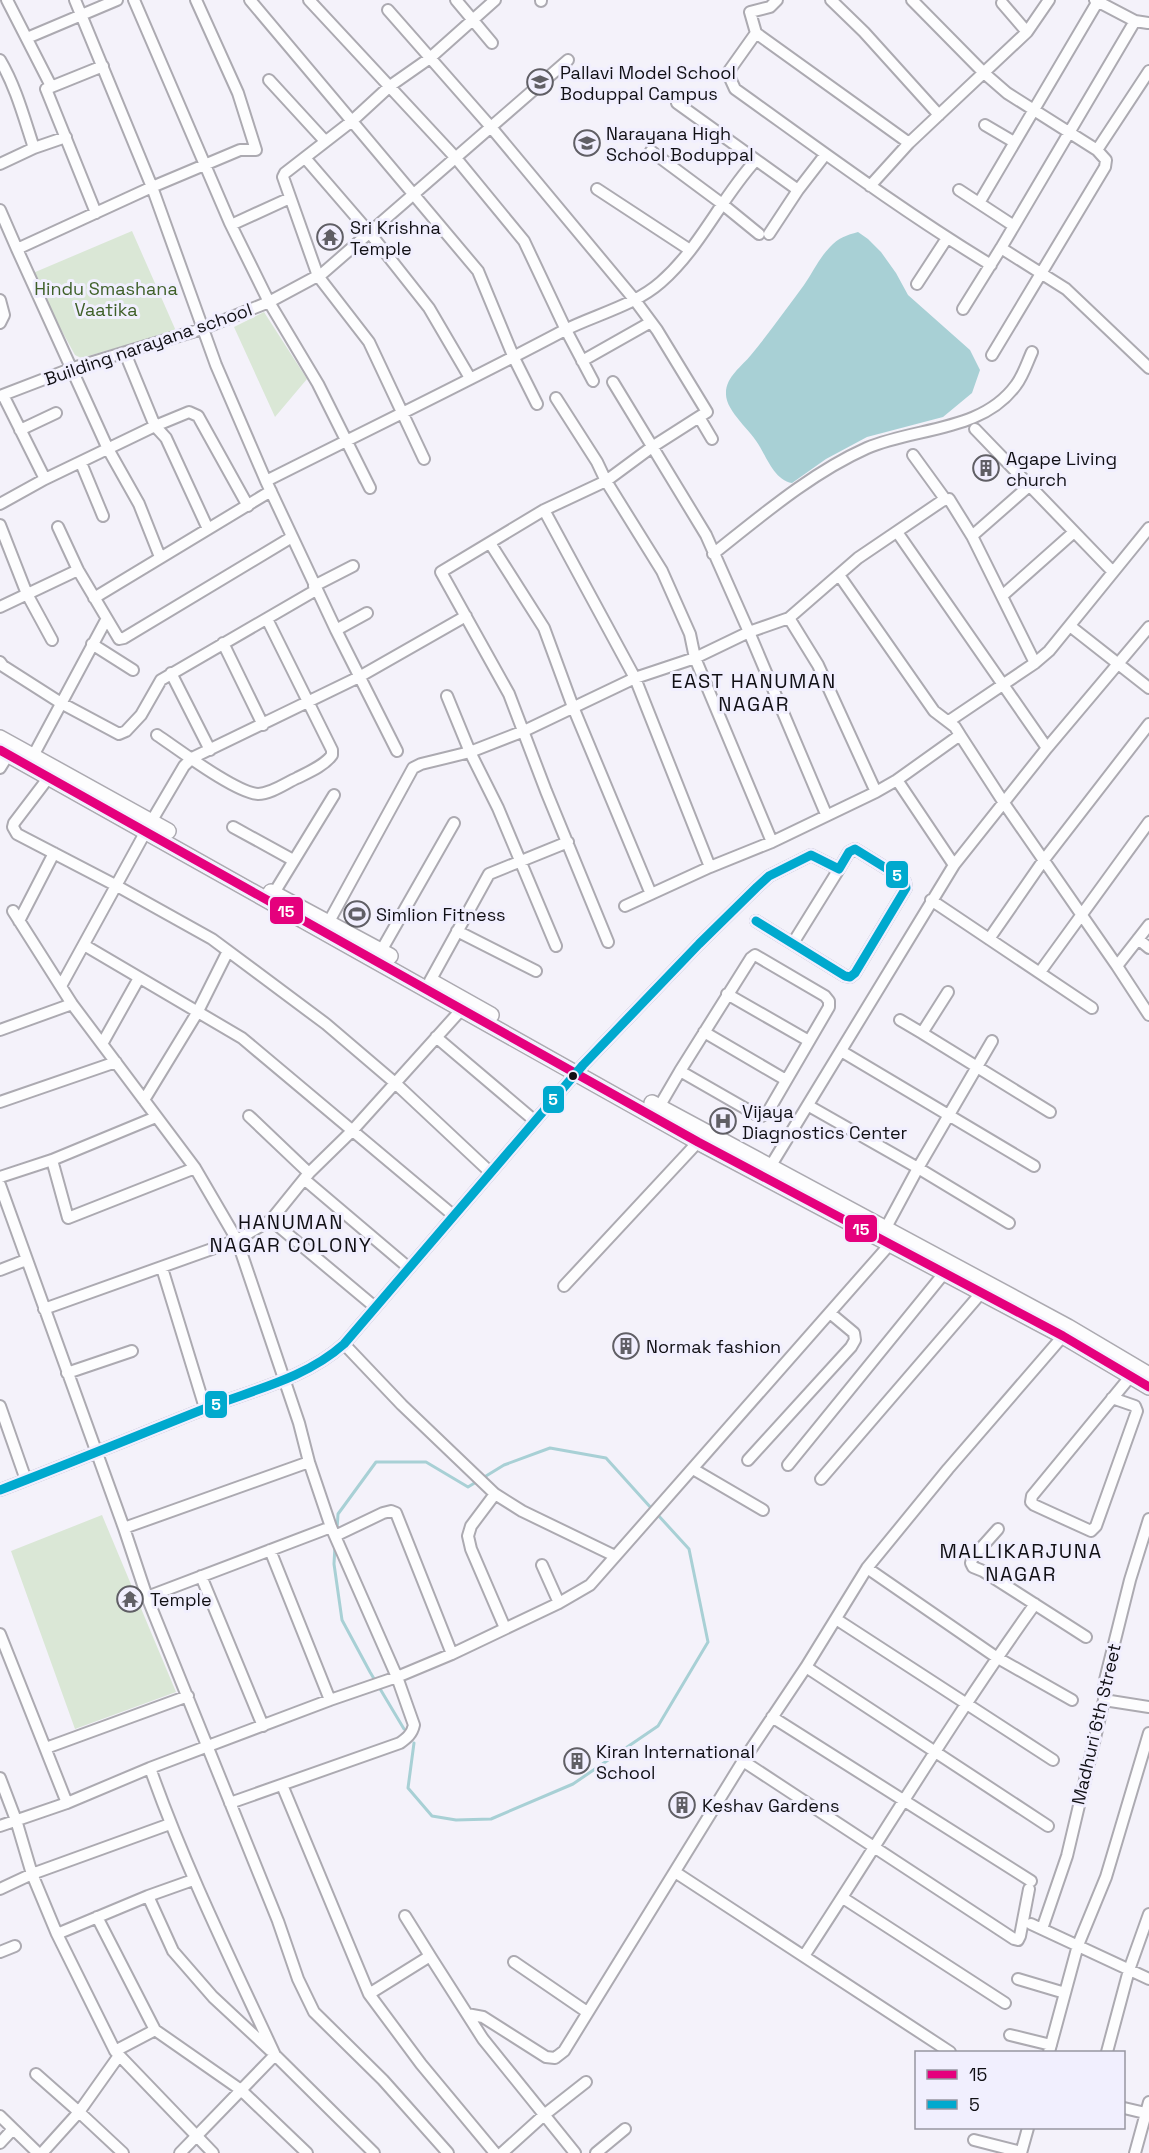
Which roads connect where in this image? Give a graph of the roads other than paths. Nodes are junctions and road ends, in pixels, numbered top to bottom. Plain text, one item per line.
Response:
1 (7, 0) edge
2 (75, 0) edge
3 (117, 0) edge
4 (134, 0) edge
5 (196, 0) edge
6 (250, 0) edge
7 (309, 0) edge
8 (456, 0) edge
9 (495, 0) edge
10 (777, 0) edge
11 (831, 0) edge
12 (912, 0) edge
13 (1049, 0) edge
14 (1096, 0) edge
15 (1001, 1) edge
16 (388, 10) dead end
17 (82, 14) junction
18 (473, 20) junction
19 (1135, 21) junction
20 (1149, 23) edge
21 (1027, 32) junction
22 (756, 33) junction
23 (27, 38) junction
24 (492, 43) dead end
25 (430, 58) junction
26 (0, 60) edge
27 (568, 60) dead end
28 (103, 66) junction
29 (1149, 71) edge
30 (984, 73) junction
31 (269, 80) dead end
32 (51, 86) junction
33 (390, 86) junction
34 (677, 103) dead end
35 (1032, 110) junction
36 (939, 116) junction
37 (352, 121) junction
38 (985, 125) dead end
39 (490, 126) junction
40 (1069, 132) junction
41 (66, 137) junction
42 (325, 141) junction
43 (1014, 142) junction
44 (909, 143) junction
45 (34, 148) junction
46 (1097, 150) junction
47 (651, 151) dead end
48 (825, 154) junction
49 (455, 157) junction
50 (306, 159) junction
51 (756, 160) junction
52 (0, 164) edge
53 (204, 166) junction
54 (152, 186) junction
55 (870, 186) junction
56 (597, 189) dead end
57 (798, 190) junction
58 (959, 190) dead end
59 (413, 194) junction
60 (290, 198) junction
61 (721, 203) junction
62 (979, 203) junction
63 (0, 210) edge
64 (96, 213) junction
65 (231, 225) junction
66 (1014, 226) junction
67 (369, 232) junction
68 (947, 238) junction
69 (1002, 248) junction
70 (16, 249) junction
71 (690, 250) junction
72 (991, 265) junction
73 (1042, 272) junction
74 (318, 276) junction
75 (917, 284) dead end
76 (633, 299) junction
77 (0, 300) edge
78 (269, 302) junction
79 (963, 309) dead end
80 (651, 322) junction
81 (0, 323) edge
82 (202, 329) junction
83 (566, 330) junction
84 (125, 352) junction
85 (1032, 352) dead end
86 (992, 355) dead end
87 (514, 358) junction
88 (582, 361) junction
89 (73, 368) junction
90 (1149, 368) edge
91 (470, 378) junction
92 (593, 381) dead end
93 (613, 382) dead end
94 (2, 395) edge
95 (556, 398) dead end
96 (537, 404) dead end
97 (56, 412) dead end
98 (403, 412) junction
99 (699, 417) junction
100 (155, 426) junction
101 (975, 429) dead end
102 (20, 430) junction
103 (712, 439) dead end
104 (347, 440) junction
105 (652, 447) junction
106 (108, 449) junction
107 (913, 455) dead end
108 (424, 459) dead end
109 (81, 463) junction
110 (45, 479) junction
111 (266, 481) junction
112 (606, 481) junction
113 (1029, 486) junction
114 (370, 488) dead end
115 (271, 491) junction
116 (945, 499) junction
117 (0, 504) edge
118 (248, 506) junction
119 (544, 510) junction
120 (103, 516) dead end
121 (0, 525) edge
122 (58, 527) dead end
123 (1149, 528) edge
124 (208, 529) junction
125 (897, 532) junction
126 (1074, 532) junction
127 (972, 536) junction
128 (292, 537) junction
129 (490, 543) junction
130 (713, 554) junction
131 (160, 557) junction
132 (353, 566) dead end
133 (78, 570) junction
134 (1113, 572) junction
135 (839, 575) junction
136 (315, 588) junction
137 (27, 594) junction
138 (1002, 596) junction
139 (94, 598) junction
140 (0, 607) edge
141 (367, 613) dead end
142 (466, 616) junction
143 (267, 618) junction
144 (789, 618) junction
145 (106, 620) junction
146 (1070, 626) junction
147 (1149, 627) edge
148 (336, 630) junction
149 (749, 632) junction
150 (52, 640) dead end
151 (223, 643) junction
152 (92, 644) junction
153 (695, 658) junction
154 (0, 662) edge
155 (1035, 663) junction
156 (1119, 664) junction
157 (133, 670) dead end
158 (171, 674) junction
159 (359, 677) junction
160 (635, 678) junction
161 (1002, 686) junction
162 (1149, 688) edge
163 (447, 696) dead end
164 (309, 701) junction
165 (61, 703) junction
166 (573, 707) junction
167 (949, 721) junction
168 (263, 724) junction
169 (1149, 724) edge
170 (524, 731) junction
171 (157, 735) dead end
172 (960, 735) junction
173 (6, 747) edge
174 (1047, 748) junction
175 (210, 750) junction
176 (397, 751) dead end
177 (470, 752) junction
178 (33, 756) junction
179 (192, 758) junction
180 (0, 768) edge
181 (49, 777) junction
182 (897, 780) junction
183 (876, 792) junction
184 (334, 795) dead end
185 (1004, 803) junction
186 (826, 814) junction
187 (1149, 822) edge
188 (454, 823) dead end
189 (149, 827) junction
190 (233, 827) dead end
191 (568, 842) junction
192 (772, 842) junction
193 (54, 853) junction
194 (293, 860) junction
195 (519, 861) junction
196 (1043, 861) junction
197 (954, 865) junction
198 (710, 867) junction
199 (839, 869) junction
200 (117, 885) junction
201 (274, 893) junction
202 (651, 894) junction
203 (932, 900) junction
204 (625, 906) dead end
205 (1081, 913) junction
206 (756, 921) dead end
207 (1149, 925) edge
208 (325, 928) junction
209 (457, 931) junction
210 (989, 939) junction
211 (1138, 939) junction
212 (608, 942) dead end
213 (792, 943) junction
214 (84, 945) junction
215 (556, 946) dead end
216 (1149, 948) edge
217 (228, 951) junction
218 (381, 951) junction
219 (1117, 966) junction
220 (536, 971) dead end
221 (1040, 972) junction
222 (140, 978) junction
223 (430, 981) junction
224 (61, 986) junction
225 (948, 992) dead end
226 (727, 994) junction
227 (72, 1004) junction
228 (1092, 1008) dead end
229 (461, 1010) junction
230 (198, 1013) junction
231 (1149, 1015) edge
232 (900, 1020) dead end
233 (0, 1030) edge
234 (704, 1032) junction
235 (921, 1033) junction
236 (436, 1037) junction
237 (809, 1041) junction
238 (992, 1041) dead end
239 (102, 1044) junction
240 (841, 1052) junction
241 (116, 1062) junction
242 (977, 1067) junction
243 (580, 1069) junction
244 (680, 1071) junction
245 (786, 1080) junction
246 (394, 1082) junction
247 (144, 1100) junction
248 (0, 1102) edge
249 (808, 1106) junction
250 (659, 1107) junction
251 (1050, 1112) dead end
252 (249, 1116) dead end
253 (948, 1116) junction
254 (156, 1117) junction
255 (535, 1121) junction
256 (352, 1131) junction
257 (698, 1142) junction
258 (52, 1160) junction
259 (1034, 1166) dead end
260 (770, 1167) junction
261 (195, 1168) junction
262 (918, 1168) junction
263 (490, 1172) junction
264 (307, 1176) junction
265 (0, 1177) edge
266 (0, 1185) edge
267 (453, 1215) junction
268 (271, 1220) junction
269 (1009, 1223) dead end
270 (886, 1236) junction
271 (237, 1240) junction
272 (26, 1260) junction
273 (162, 1268) junction
274 (409, 1268) junction
275 (0, 1270) edge
276 (945, 1272) junction
277 (564, 1286) dead end
278 (982, 1292) junction
279 (375, 1307) junction
280 (44, 1309) junction
281 (830, 1313) junction
282 (1063, 1336) junction
283 (344, 1344) junction
284 (132, 1351) dead end
285 (67, 1373) junction
286 (284, 1379) junction
287 (1144, 1379) edge
288 (1112, 1398) junction
289 (0, 1406) edge
290 (205, 1408) junction
291 (96, 1454) junction
292 (748, 1460) dead end
293 (309, 1462) junction
294 (788, 1465) dead end
295 (693, 1468) junction
296 (821, 1479) dead end
297 (26, 1480) junction
298 (0, 1490) edge
299 (495, 1494) junction
300 (763, 1510) dead end
301 (1149, 1519) edge
302 (124, 1528) junction
303 (998, 1529) dead end
304 (333, 1531) junction
305 (270, 1550) junction
306 (615, 1556) junction
307 (542, 1565) dead end
308 (867, 1568) junction
309 (201, 1576) junction
310 (147, 1597) junction
311 (558, 1603) junction
312 (1035, 1604) junction
313 (836, 1619) junction
314 (504, 1628) junction
315 (0, 1634) edge
316 (1086, 1637) dead end
317 (452, 1654) junction
318 (996, 1658) junction
319 (806, 1667) junction
320 (397, 1677) junction
321 (188, 1696) junction
322 (330, 1700) junction
323 (1072, 1700) dead end
324 (1104, 1700) junction
325 (966, 1705) junction
326 (1149, 1707) edge
327 (772, 1717) junction
328 (263, 1726) junction
329 (1149, 1733) edge
330 (208, 1747) junction
331 (45, 1748) junction
332 (935, 1751) junction
333 (1053, 1760) dead end
334 (743, 1761) junction
335 (150, 1768) junction
336 (0, 1778) edge
337 (282, 1785) junction
338 (904, 1802) junction
339 (67, 1803) junction
340 (230, 1803) junction
341 (16, 1820) junction
342 (170, 1824) junction
343 (0, 1826) edge
344 (1048, 1827) dead end
345 (874, 1847) junction
346 (675, 1872) junction
347 (32, 1874) junction
348 (193, 1880) junction
349 (0, 1889) edge
350 (147, 1896) junction
351 (843, 1898) junction
352 (1149, 1914) edge
353 (405, 1916) dead end
354 (97, 1917) junction
355 (1031, 1924) dead end
356 (1042, 1929) junction
357 (57, 1934) junction
358 (1078, 1945) junction
359 (15, 1946) dead end
360 (0, 1952) edge
361 (430, 1956) junction
362 (804, 1956) junction
363 (514, 1962) dead end
364 (1129, 1970) junction
365 (1017, 1979) dead end
366 (1149, 1979) edge
367 (1065, 1993) junction
368 (369, 1994) junction
369 (1005, 2003) dead end
370 (587, 2012) junction
371 (467, 2014) junction
372 (155, 2030) junction
373 (1010, 2035) dead end
374 (1050, 2049) edge
375 (948, 2051) edge
376 (1107, 2051) edge
377 (117, 2054) junction
378 (275, 2055) junction
379 (36, 2074) dead end
380 (586, 2082) dead end
381 (241, 2090) junction
382 (1149, 2102) edge
383 (1125, 2108) edge
384 (79, 2112) junction
385 (1147, 2114) edge
386 (544, 2115) junction
387 (0, 2116) edge
388 (13, 2129) junction
389 (625, 2129) dead end
390 (1027, 2129) edge
391 (195, 2136) junction
392 (974, 2140) dead end
393 (0, 2143) edge
394 (40, 2153) edge
395 (123, 2153) edge
396 (180, 2153) edge
397 (213, 2153) edge
398 (308, 2153) edge
399 (374, 2153) edge
400 (448, 2153) edge
401 (495, 2153) edge
402 (502, 2153) edge
403 (574, 2153) edge
404 (596, 2153) edge
405 (1021, 2153) edge
406 (1135, 2153) edge

1 - 23 street
2 - 17 street
3 - 17 street
4 - 53 street
5 - 53 street
6 - 37 street
7 - 33 street
8 - 18 street
9 - 18 street
10 - 22 street
11 - 36 street
12 - 30 street
13 - 21 street
14 - 19 street
14 - 35 street
15 - 21 street
16 - 25 street
17 - 23 street
17 - 28 street
18 - 24 street
18 - 25 street
19 - 20 street
19 - 40 street
21 - 30 street
22 - 44 street
22 - 48 street
23 - 32 street
25 - 33 street
25 - 39 street
26 - 45 street
27 - 39 street, Building narayana school
28 - 32 street
28 - 54 street
29 - 46 street
30 - 35 street
30 - 36 street
31 - 42 street
32 - 41 street
33 - 37 street
33 - 49 street
34 - 51 street
35 - 40 street
35 - 43 street
36 - 44 street
37 - 42 street
37 - 59 street
38 - 43 street
39 - 49 street, Building narayana school
39 - 76 street
40 - 46 street
40 - 66 street
41 - 45 street
41 - 64 street
42 - 50 street
43 - 62 street
44 - 55 street
45 - 52 street
46 - 73 street
47 - 61 street
48 - 55 street
48 - 57 street
49 - 59 street, Building narayana school
49 - 83 street
50 - 60 street
50 - 67 street
51 - 57 street
51 - 61 street
53 - 54 street
53 - 65 street
54 - 64 street
54 - 82 street
55 - 68 street
56 - 71 street
57 - 61 street
58 - 62 street
59 - 67 street, Building narayana school
59 - 87 street
60 - 65 street
60 - 74 street
61 - 71 street
62 - 66 street
63 - 70 street
64 - 70 street
65 - 78 street
66 - 69 street
67 - 74 street, Building narayana school
67 - 91 street
68 - 72 street
68 - 75 street
69 - 72 street
69 - 73 street
70 - 89 street
71 - 76 street
72 - 79 street
73 - 86 street
73 - 90 street
74 - 78 street, Building narayana school
74 - 98 street
76 - 80 street
76 - 83 street
77 - 81 street
78 - 82 street, Building narayana school
78 - 104 street
80 - 88 street
80 - 99 street
82 - 84 street, Building narayana school
82 - 111 street
83 - 87 street
83 - 88 street
84 - 89 street, Building narayana school
84 - 100 street
85 - 130 street
87 - 91 street
87 - 96 street
88 - 92 street
89 - 94 street, Building narayana school
89 - 106 street
91 - 98 street
93 - 105 street
94 - 102 street
95 - 112 street
97 - 102 street
98 - 104 street
98 - 108 street
99 - 103 street
99 - 105 street
100 - 106 street
100 - 118 street
100 - 124 street
101 - 113 street
102 - 110 street
104 - 111 street
104 - 114 street
105 - 112 street
105 - 130 street
106 - 109 street
106 - 131 street
107 - 116 street
109 - 110 street
109 - 120 street
110 - 117 street
111 - 115 street
112 - 119 street
112 - 153 street
113 - 126 street
113 - 127 street
115 - 118 street
115 - 128 street
116 - 125 street
116 - 127 street
118 - 124 street
119 - 129 street
119 - 160 street
121 - 137 street
122 - 133 street
123 - 134 street
124 - 131 street
125 - 135 street
125 - 161 street
126 - 134 street
126 - 138 street
127 - 138 street
128 - 136 street
128 - 145 street
129 - 142 street
129 - 166 street
130 - 149 street
131 - 139 street
132 - 136 street
133 - 137 street
133 - 139 street
134 - 146 street
135 - 144 street
135 - 167 street
136 - 143 street
136 - 148 street
137 - 140 street
137 - 150 street
138 - 155 street
139 - 145 street
141 - 148 street
142 - 159 street
142 - 170 street
143 - 151 street
143 - 164 street
144 - 149 street
144 - 183 street
145 - 152 street
146 - 155 street
146 - 156 street
147 - 156 street
148 - 159 street
149 - 153 street
149 - 186 street
151 - 158 street
151 - 168 street
152 - 157 street
152 - 165 street
153 - 160 street
153 - 192 street
154 - 165 street
155 - 161 street
156 - 162 street
156 - 174 street
158 - 165 street
158 - 175 street
159 - 164 street
159 - 176 street
160 - 166 street
160 - 198 street
161 - 167 street
161 - 174 street
163 - 177 street
164 - 168 street
164 - 179 street
165 - 178 street
166 - 170 street
166 - 202 street
167 - 172 street
168 - 175 street
169 - 196 street
170 - 177 street
170 - 191 street
171 - 179 street
172 - 182 street
172 - 185 street
173 - 178 street
173 - 180 street
173 - 181 street
174 - 185 street
175 - 179 street
177 - 195 street
177 - 208 street
178 - 189 street
179 - 189 street
181 - 189 street
181 - 193 street
182 - 183 street
182 - 197 street
183 - 186 street
184 - 194 street
185 - 196 street
185 - 197 street
186 - 192 street
187 - 205 street
188 - 218 street
189 - 200 street
189 - 201 street
189 - 208 street
190 - 194 street
191 - 195 street
191 - 212 street
192 - 198 street
193 - 200 street
193 - 224 street
194 - 201 street
195 - 209 street
195 - 215 street
196 - 205 street
196 - 210 street
197 - 203 street
198 - 202 street
199 - 213 street
199 - 213 street
199 - 243 street
200 - 214 street
200 - 217 street
201 - 208 street
202 - 204 street
203 - 210 street
203 - 240 street
205 - 219 street
205 - 221 street
206 - 213 street
207 - 211 street
208 - 218 street
208 - 229 street
209 - 220 street
209 - 223 street
210 - 221 street
211 - 216 street
211 - 219 street
214 - 222 street
214 - 224 street
217 - 230 street
217 - 246 street
218 - 223 street
219 - 231 street
221 - 228 street
222 - 230 street
222 - 239 street
223 - 243 street
224 - 227 street
225 - 235 street
226 - 234 street
226 - 237 street
226 - 237 street
227 - 233 street
227 - 239 street
229 - 236 street
229 - 243 street
230 - 247 street
230 - 256 street
232 - 235 street
234 - 244 street
234 - 245 street
235 - 242 street
236 - 246 street
236 - 255 street
237 - 245 street
238 - 242 street
239 - 241 street
240 - 249 street
240 - 253 street
241 - 247 street
241 - 248 street
242 - 251 street
242 - 253 street
243 - 250 street
243 - 255 street
243 - 257 street
244 - 245 street
244 - 250 street
246 - 256 street
246 - 263 street
247 - 254 street
249 - 260 street
249 - 262 street
250 - 260 street
252 - 264 street
253 - 259 street
253 - 262 street
254 - 258 street
254 - 261 street
255 - 263 street
256 - 264 street
256 - 267 street
257 - 270 street
257 - 277 street
258 - 261 street
258 - 265 street
260 - 270 street
261 - 271 street
262 - 269 street
262 - 270 street
263 - 267 street
264 - 268 street
264 - 274 street
266 - 272 street
267 - 274 street
268 - 271 street
268 - 279 street
270 - 276 street
270 - 281 street
270 - 287 street
271 - 273 street
271 - 286 street
272 - 275 street
272 - 280 street
273 - 280 street
273 - 290 street
274 - 279 street
276 - 278 street
276 - 294 street
278 - 282 street
278 - 296 street
279 - 283 street
280 - 285 street
281 - 292 street
281 - 295 street
282 - 287 street
282 - 308 street
283 - 286 street
283 - 299 street
284 - 285 street
285 - 291 street
286 - 290 street
286 - 293 street
287 - 288 street
288 - 288 street
289 - 297 street
290 - 291 street
291 - 297 street
291 - 302 street
293 - 302 street
293 - 304 street
295 - 300 street
295 - 306 street
297 - 298 street
299 - 306 street
299 - 314 street
301 - 324 street, Madhuri 6th Street
302 - 310 street
303 - 312 street
304 - 305 street
304 - 317 street
304 - 320 street
305 - 309 street
305 - 322 street
306 - 311 street
307 - 311 street
308 - 313 street
308 - 318 street
309 - 310 street
309 - 328 street
310 - 321 street
311 - 314 street
312 - 316 street
312 - 318 street
313 - 319 street
313 - 325 street
314 - 317 street
315 - 331 street
317 - 320 street
318 - 323 street
318 - 325 street
319 - 327 street
319 - 332 street
320 - 322 street
320 - 337 street
321 - 330 street
321 - 331 street
322 - 328 street
324 - 326 street
324 - 356 street, Madhuri 6th Street
325 - 332 street
325 - 333 street
327 - 334 street
327 - 338 street
328 - 330 street
329 - 358 street
330 - 335 street
330 - 340 street
331 - 339 street
332 - 338 street
332 - 344 street
334 - 345 street
334 - 346 street
335 - 339 street
335 - 342 street
336 - 341 street
337 - 340 street
337 - 368 street
338 - 345 street
338 - 345 street
339 - 341 street
340 - 400 street
341 - 343 street
341 - 347 street
342 - 347 street
342 - 348 street
345 - 351 street
346 - 362 street
346 - 370 street
347 - 349 street
347 - 357 street
348 - 350 street
348 - 378 street
350 - 354 street
350 - 378 street
351 - 362 street
351 - 369 street
352 - 364 street
353 - 361 street
354 - 357 street
354 - 372 street
355 - 356 street
356 - 358 street
357 - 377 street
358 - 364 street
358 - 367 street
359 - 360 street
361 - 368 street
361 - 371 street
362 - 375 street
363 - 370 street
364 - 366 street
364 - 376 street
365 - 367 street
367 - 374 street
368 - 401 street
370 - 371 street
371 - 386 street
372 - 377 street
372 - 381 street
373 - 374 street
377 - 384 street
377 - 391 street
378 - 381 street
378 - 399 street
379 - 384 street
380 - 386 street
381 - 391 street
381 - 398 street
382 - 385 street
383 - 385 street
384 - 394 street
384 - 395 street
385 - 406 street
386 - 402 street
386 - 403 street
387 - 388 street
388 - 393 street
388 - 394 street
389 - 404 street
390 - 405 street
391 - 396 street
391 - 397 street
392 - 405 street

